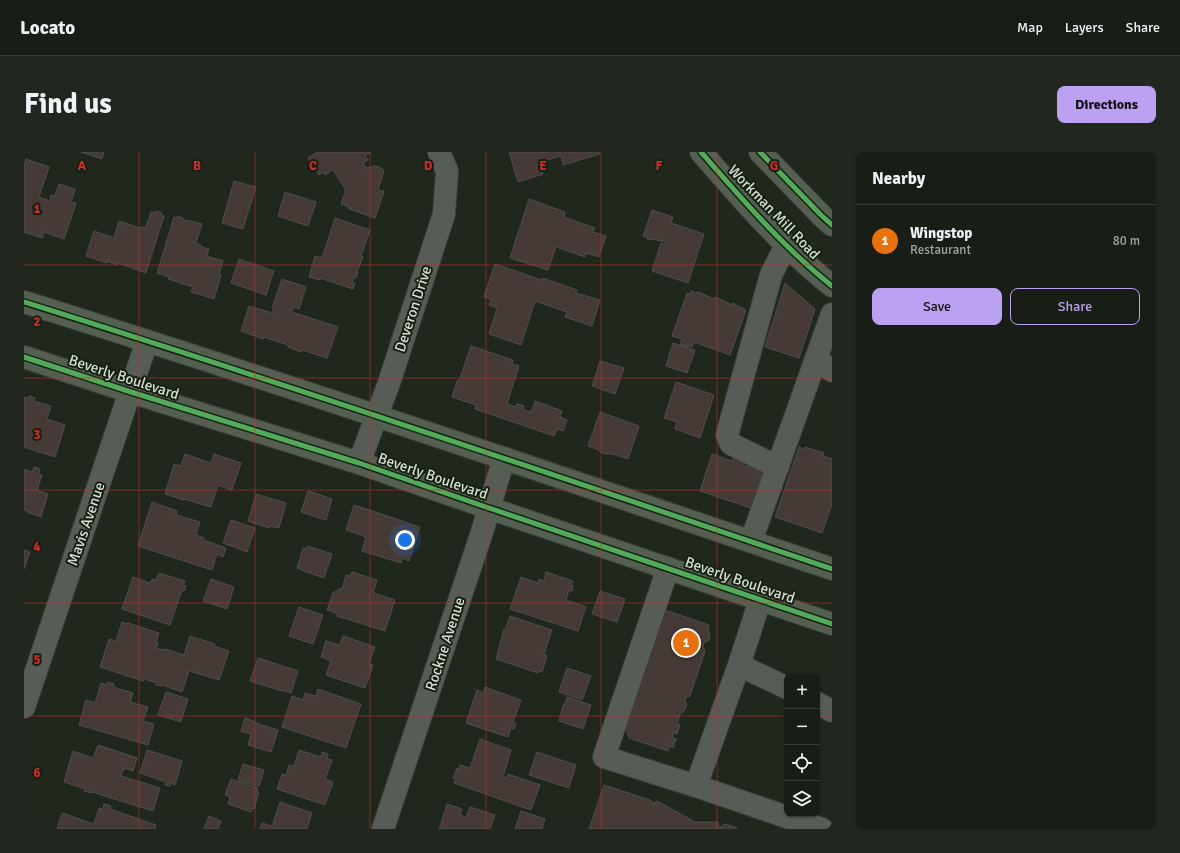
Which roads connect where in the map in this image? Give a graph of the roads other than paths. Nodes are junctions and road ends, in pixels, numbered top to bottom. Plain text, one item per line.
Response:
1 (439, 152) edge
2 (701, 152) edge
3 (760, 152) edge
4 (832, 225) edge
5 (786, 245) junction
6 (832, 286) edge
7 (24, 302) edge
8 (832, 314) edge
9 (148, 341) junction
10 (24, 356) edge
11 (824, 365) edge
12 (131, 392) junction
13 (376, 416) junction
14 (504, 458) junction
15 (359, 463) junction
16 (778, 467) junction
17 (489, 508) junction
18 (751, 541) junction
19 (668, 568) junction
20 (832, 568) edge
21 (760, 600) junction
22 (832, 624) edge
23 (739, 665) junction
24 (784, 687) edge
25 (820, 705) edge
26 (24, 707) edge
27 (832, 711) edge
28 (696, 786) junction
29 (383, 829) edge
30 (822, 829) edge

1 - 13 street, Deveron Drive
2 - 5 main road, Workman Mill Road
3 - 4 main road, Workman Mill Road
5 - 6 main road, Workman Mill Road
5 - 16 street
7 - 9 main road
8 - 11 street
9 - 12 street, Mavis Avenue
9 - 13 main road
10 - 12 main road, Beverly Boulevard
11 - 16 street
12 - 15 main road, Beverly Boulevard
12 - 26 street, Mavis Avenue
13 - 14 main road
13 - 15 street, Deveron Drive
14 - 17 street, Rockne Avenue
14 - 18 main road
15 - 17 main road, Beverly Boulevard
16 - 18 street
17 - 19 main road, Beverly Boulevard
17 - 29 street, Rockne Avenue
18 - 20 main road
19 - 21 main road, Beverly Boulevard
19 - 28 street
21 - 22 main road, Beverly Boulevard
21 - 23 street
23 - 24 street
23 - 28 street
25 - 27 street
28 - 30 street

